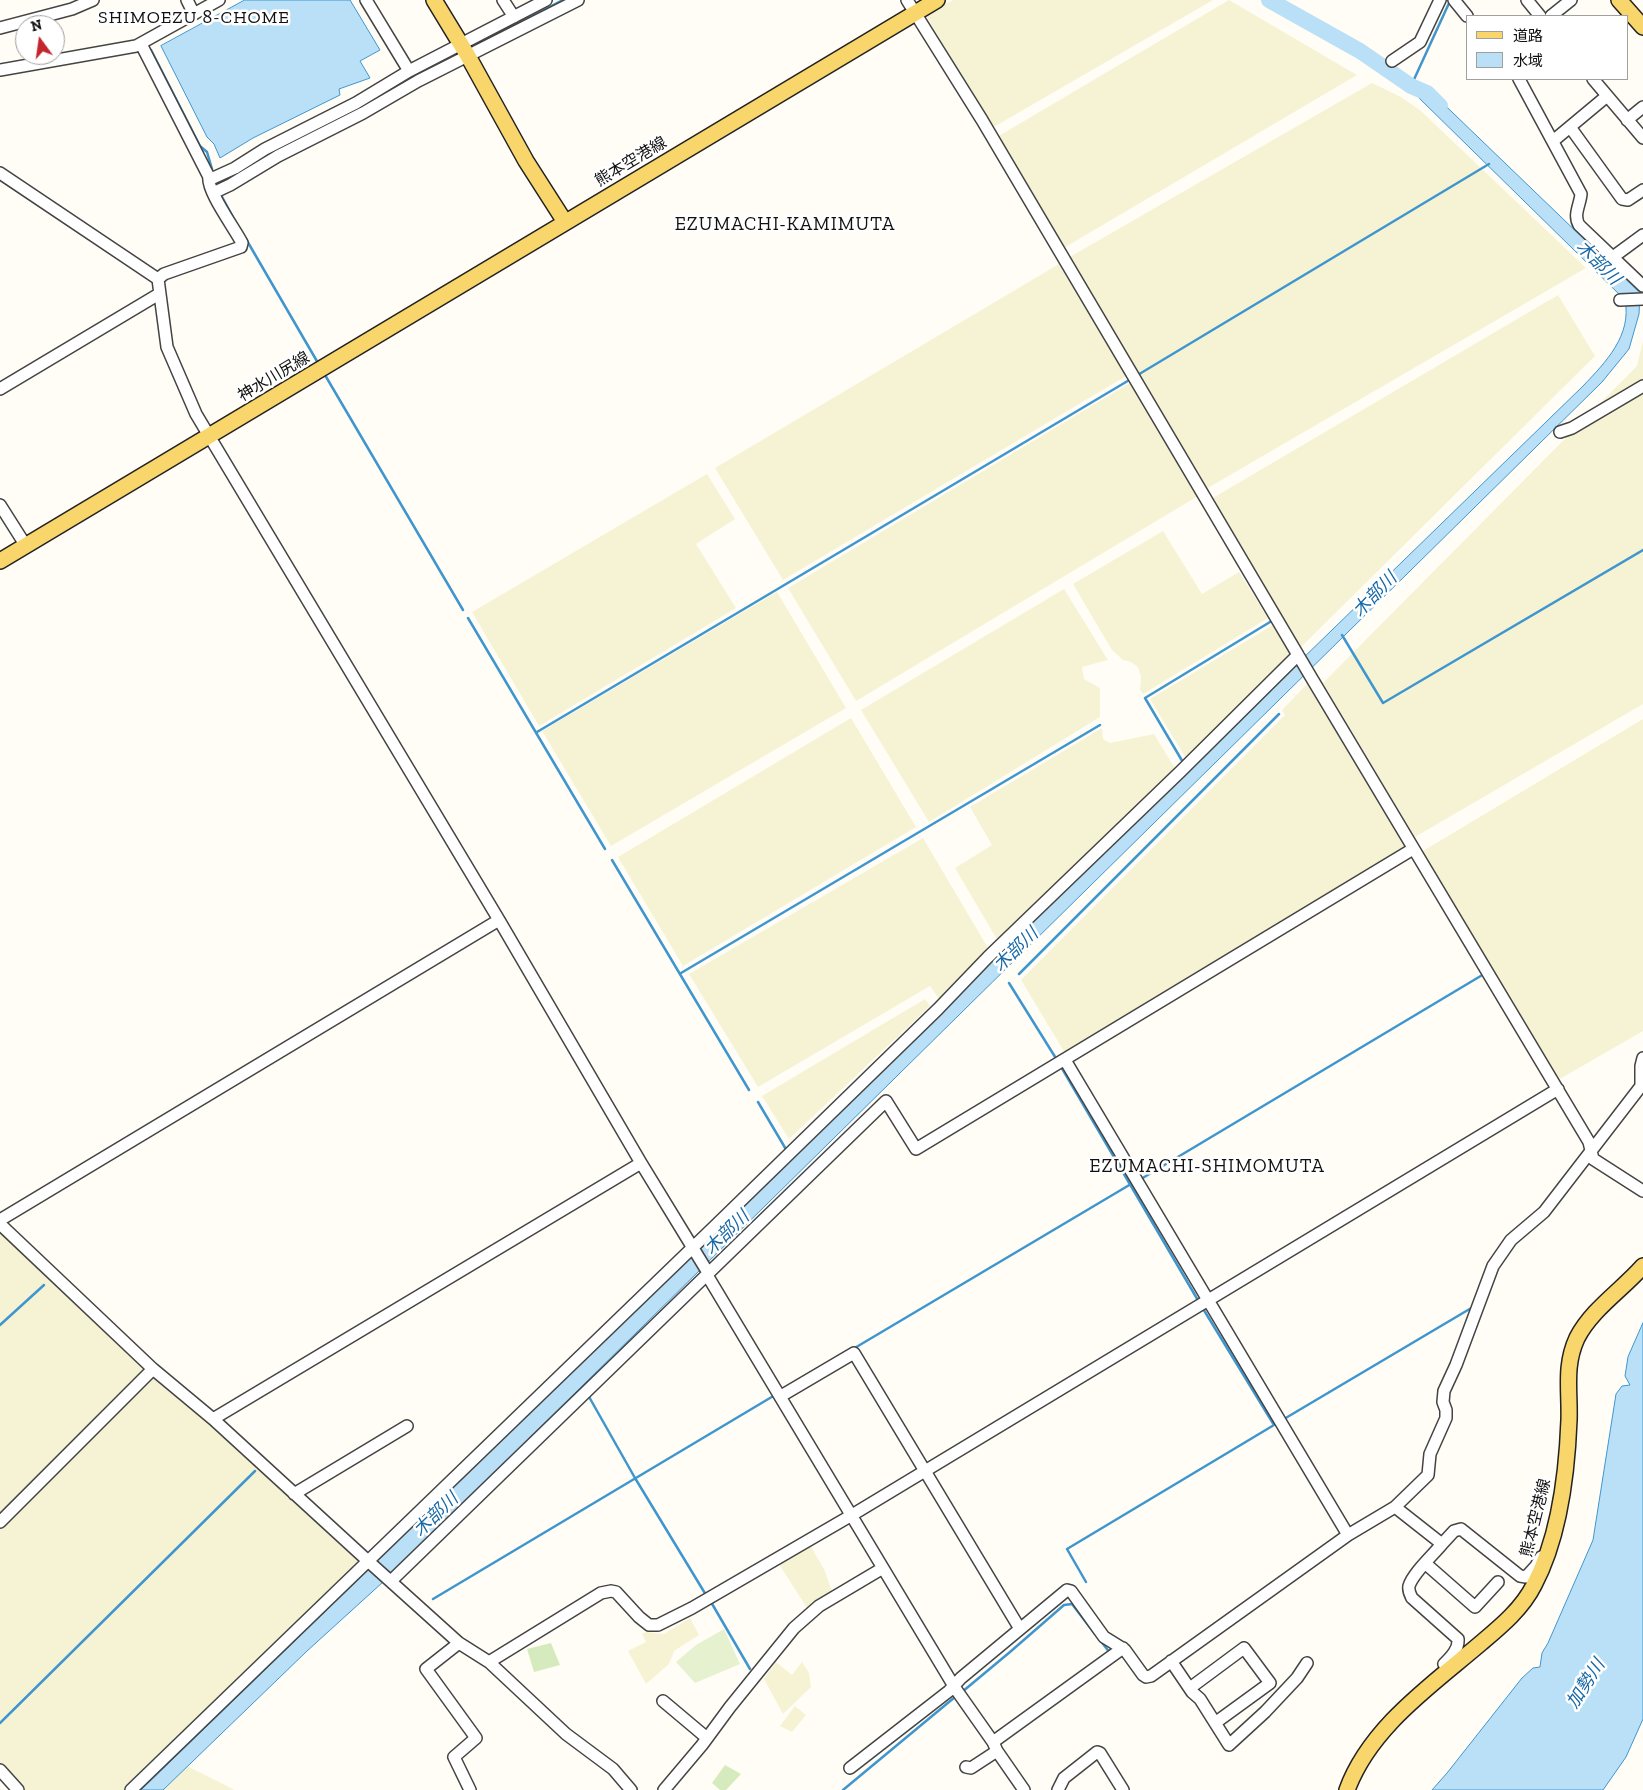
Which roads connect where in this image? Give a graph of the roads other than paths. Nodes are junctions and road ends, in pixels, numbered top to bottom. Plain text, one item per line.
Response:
1 (93, 0) edge
2 (187, 0) edge
3 (218, 0) edge
4 (366, 0) edge
5 (434, 0) edge
6 (503, 0) edge
7 (546, 0) edge
8 (578, 0) edge
9 (907, 0) edge
10 (937, 0) edge
11 (1440, 0) edge
12 (1526, 0) edge
13 (1571, 0) edge
14 (1619, 0) edge
15 (1454, 1) edge
16 (914, 13) junction
17 (194, 14) junction
18 (1466, 15) edge
19 (1539, 15) edge
20 (1552, 15) edge
21 (514, 17) junction
22 (1643, 27) edge
23 (0, 28) edge
24 (141, 44) junction
25 (464, 50) junction
26 (1392, 60) dead end
27 (0, 70) edge
28 (409, 71) junction
29 (1521, 80) edge
30 (1594, 80) edge
31 (1607, 96) junction
32 (1643, 107) edge
33 (1628, 120) junction
34 (1570, 127) junction
35 (1643, 138) edge
36 (1553, 141) junction
37 (0, 173) edge
38 (209, 177) junction
39 (1643, 190) edge
40 (212, 193) junction
41 (565, 222) junction
42 (1643, 235) edge
43 (1613, 257) junction
44 (158, 279) junction
45 (1643, 286) edge
46 (159, 294) junction
47 (1621, 300) dead end
48 (1642, 300) edge
49 (1643, 386) edge
50 (0, 389) edge
51 (1560, 432) dead end
52 (210, 436) junction
53 (0, 505) edge
54 (26, 546) junction
55 (0, 561) edge
56 (1299, 657) junction
57 (1413, 849) junction
58 (499, 920) junction
59 (1643, 1058) edge
60 (1065, 1060) junction
61 (1558, 1089) junction
62 (1591, 1153) junction
63 (641, 1163) junction
64 (1643, 1191) edge
65 (0, 1220) edge
66 (0, 1224) edge
67 (692, 1248) junction
68 (1643, 1266) edge
69 (707, 1273) junction
70 (1208, 1302) junction
71 (154, 1369) junction
72 (781, 1396) junction
73 (213, 1419) junction
74 (407, 1426) dead end
75 (925, 1471) junction
76 (294, 1494) junction
77 (1395, 1507) junction
78 (852, 1515) junction
79 (0, 1522) edge
80 (1348, 1535) junction
81 (1442, 1544) junction
82 (1548, 1554) junction
83 (368, 1561) junction
84 (1426, 1564) junction
85 (883, 1568) junction
86 (391, 1581) junction
87 (1498, 1582) dead end
88 (1020, 1629) junction
89 (459, 1643) junction
90 (1123, 1648) junction
91 (489, 1662) junction
92 (1171, 1662) junction
93 (1307, 1663) dead end
94 (1448, 1671) junction
95 (1190, 1688) junction
96 (957, 1690) junction
97 (663, 1701) dead end
98 (1215, 1723) junction
99 (707, 1738) junction
100 (995, 1746) junction
101 (966, 1767) dead end
102 (850, 1768) dead end
103 (0, 1770) edge
104 (466, 1789) edge
105 (18, 1790) edge
106 (131, 1790) edge
107 (631, 1790) edge
108 (664, 1790) edge
109 (1023, 1790) edge
110 (1058, 1790) edge
111 (1123, 1790) edge
112 (1347, 1790) edge

1 - 23 street
2 - 17 street
3 - 17 street
4 - 28 street
5 - 25 main road
6 - 21 street
7 - 21 street
8 - 25 street
9 - 16 street
10 - 16 main road, 熊本空港線
11 - 26 street
12 - 19 street
13 - 20 street
14 - 22 main road
15 - 18 street
16 - 41 main road, 熊本空港線
16 - 56 street
17 - 24 street
21 - 25 street
24 - 27 street
24 - 38 street
25 - 28 street
25 - 40 street
25 - 41 main road
28 - 38 street
29 - 36 street
30 - 31 street
31 - 33 street
31 - 34 street
32 - 33 street
33 - 35 street
34 - 36 street
34 - 39 street
36 - 43 street
37 - 44 street
38 - 40 street
40 - 44 street
41 - 52 main road, 神水川尻線
42 - 43 street
43 - 45 street
44 - 46 street
46 - 50 street
46 - 52 street
47 - 48 street
49 - 51 street
52 - 54 main road, 神水川尻線
52 - 58 street
53 - 54 street
54 - 55 main road, 神水川尻線
56 - 57 street
56 - 67 street
57 - 60 street
57 - 61 street
58 - 63 street
58 - 65 street
59 - 62 street
60 - 69 street
60 - 70 street
61 - 62 street
61 - 70 street
62 - 64 street
62 - 77 street
63 - 67 street
63 - 73 street
66 - 71 street
67 - 69 street
67 - 83 street
68 - 82 main road, 熊本空港線
69 - 72 street
69 - 86 street
70 - 75 street
70 - 80 street
71 - 73 street
71 - 79 street
72 - 75 street
72 - 78 street
73 - 76 street
74 - 76 street
75 - 78 street
75 - 88 street
76 - 83 street
77 - 80 street
77 - 81 street
78 - 85 street
78 - 91 street
80 - 92 street
81 - 82 street
81 - 84 street
82 - 94 main road, 熊本空港線
83 - 86 street
83 - 106 street
84 - 87 street
84 - 94 street
85 - 96 street
85 - 99 street
86 - 89 street
88 - 90 street
88 - 96 street
89 - 91 street
89 - 104 street
90 - 92 street
90 - 100 street
91 - 107 street
92 - 95 street
93 - 98 street
94 - 112 main road, 熊本空港線
95 - 98 street
95 - 98 street
96 - 100 street
96 - 102 street
97 - 99 street
99 - 108 street
100 - 101 street
100 - 109 street
103 - 105 street
110 - 111 street

